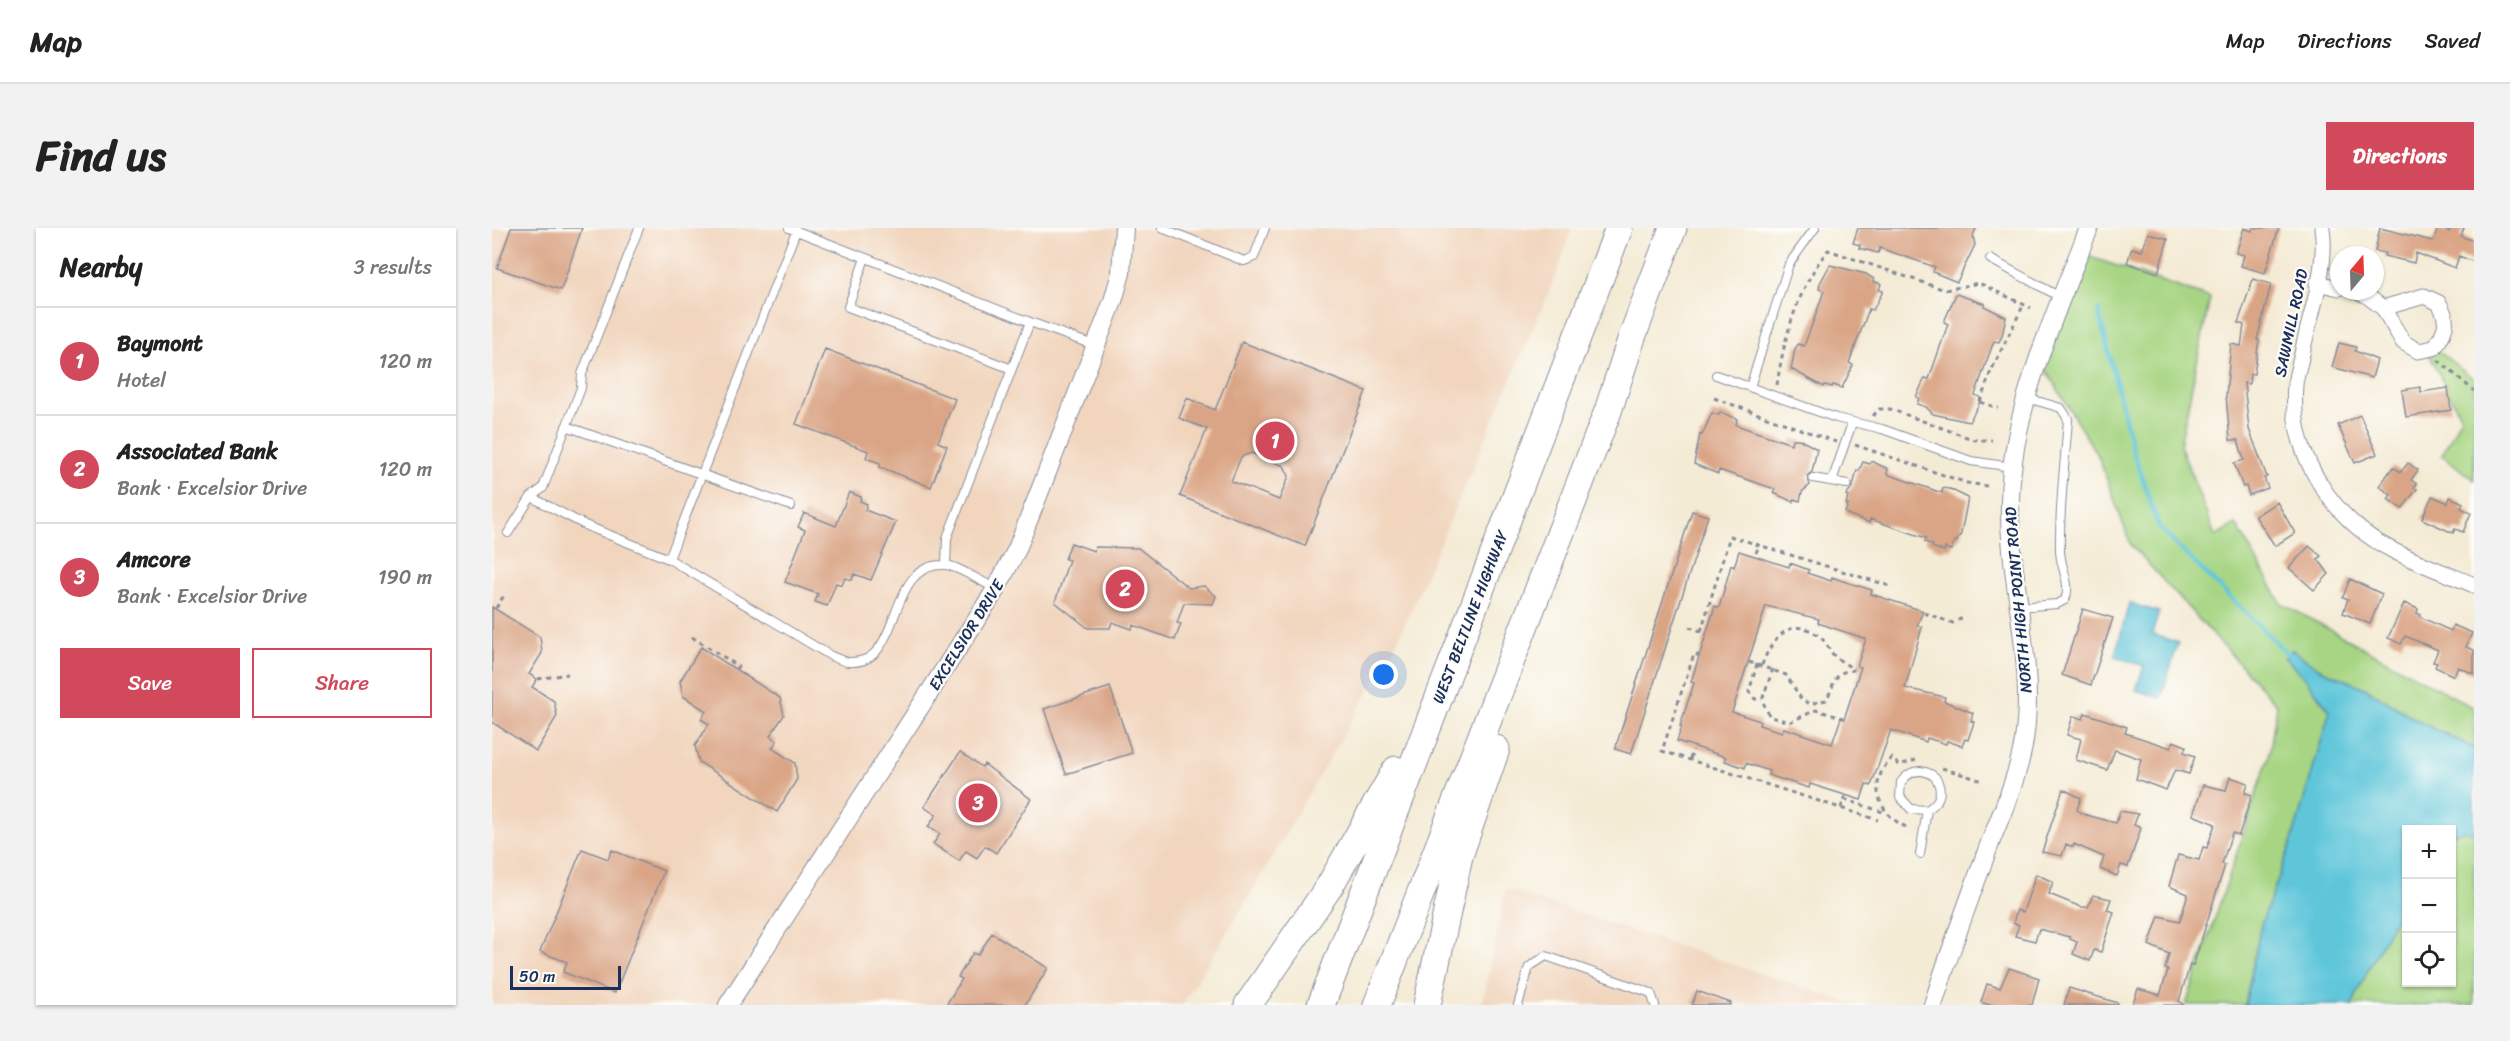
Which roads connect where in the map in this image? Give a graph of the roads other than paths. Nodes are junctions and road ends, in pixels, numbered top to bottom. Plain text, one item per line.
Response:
1 (639, 228) edge
2 (1124, 228) edge
3 (1162, 228) edge
4 (1265, 228) edge
5 (1619, 228) edge
6 (1673, 228) edge
7 (1815, 228) edge
8 (2089, 228) edge
9 (2322, 228) edge
10 (792, 229) edge
11 (865, 258) junction
12 (1990, 259) dead end
13 (2318, 283) junction
14 (2330, 286) edge
15 (2062, 298) junction
16 (2373, 300) edge
17 (2383, 308) junction
18 (1030, 322) junction
19 (1096, 346) junction
20 (1012, 369) junction
21 (1716, 375) dead end
22 (1750, 387) junction
23 (2027, 398) junction
24 (1608, 411) junction
25 (1851, 423) junction
26 (567, 426) junction
27 (2014, 468) junction
28 (701, 476) junction
29 (1813, 478) dead end
30 (1832, 481) junction
31 (1847, 484) dead end
32 (531, 497) junction
33 (791, 507) dead end
34 (508, 533) dead end
35 (1501, 536) junction
36 (669, 559) junction
37 (946, 565) junction
38 (2474, 585) edge
39 (996, 589) junction
40 (2018, 607) junction
41 (1927, 810) junction
42 (1920, 854) dead end
43 (728, 1005) edge
44 (1248, 1005) edge
45 (1321, 1005) edge
46 (1377, 1005) edge
47 (1427, 1005) edge
48 (1518, 1005) edge
49 (1655, 1005) edge
50 (1933, 1005) edge

1 - 26 lane
2 - 19 street, EXCELSIOR DRIVE
3 - 4 lane
5 - 35 highway, WEST BELTLINE HIGHWAY
6 - 24 highway
7 - 22 lane
8 - 15 street, NORTH HIGH POINT ROAD
9 - 13 street, SAWMILL ROAD
10 - 11 lane
10 - 28 lane
11 - 18 lane
11 - 20 lane
12 - 15 lane
13 - 14 street
13 - 38 street, SAWMILL ROAD
15 - 23 street, NORTH HIGH POINT ROAD
16 - 17 street
17 - 17 street
18 - 19 lane
18 - 20 lane
19 - 39 street, EXCELSIOR DRIVE
20 - 37 lane
21 - 22 lane
22 - 25 lane
23 - 27 street, NORTH HIGH POINT ROAD
23 - 40 lane
24 - 46 highway
24 - 47 highway
25 - 27 lane
25 - 30 lane
26 - 28 lane
26 - 32 lane
27 - 40 street, NORTH HIGH POINT ROAD
28 - 33 lane
28 - 36 lane
29 - 30 lane
30 - 31 lane
32 - 34 lane
32 - 36 lane
35 - 44 highway
35 - 45 highway, WEST BELTLINE HIGHWAY
36 - 37 lane
37 - 39 lane
39 - 43 street, EXCELSIOR DRIVE
40 - 50 street, NORTH HIGH POINT ROAD
41 - 41 lane
41 - 42 lane
48 - 49 lane

